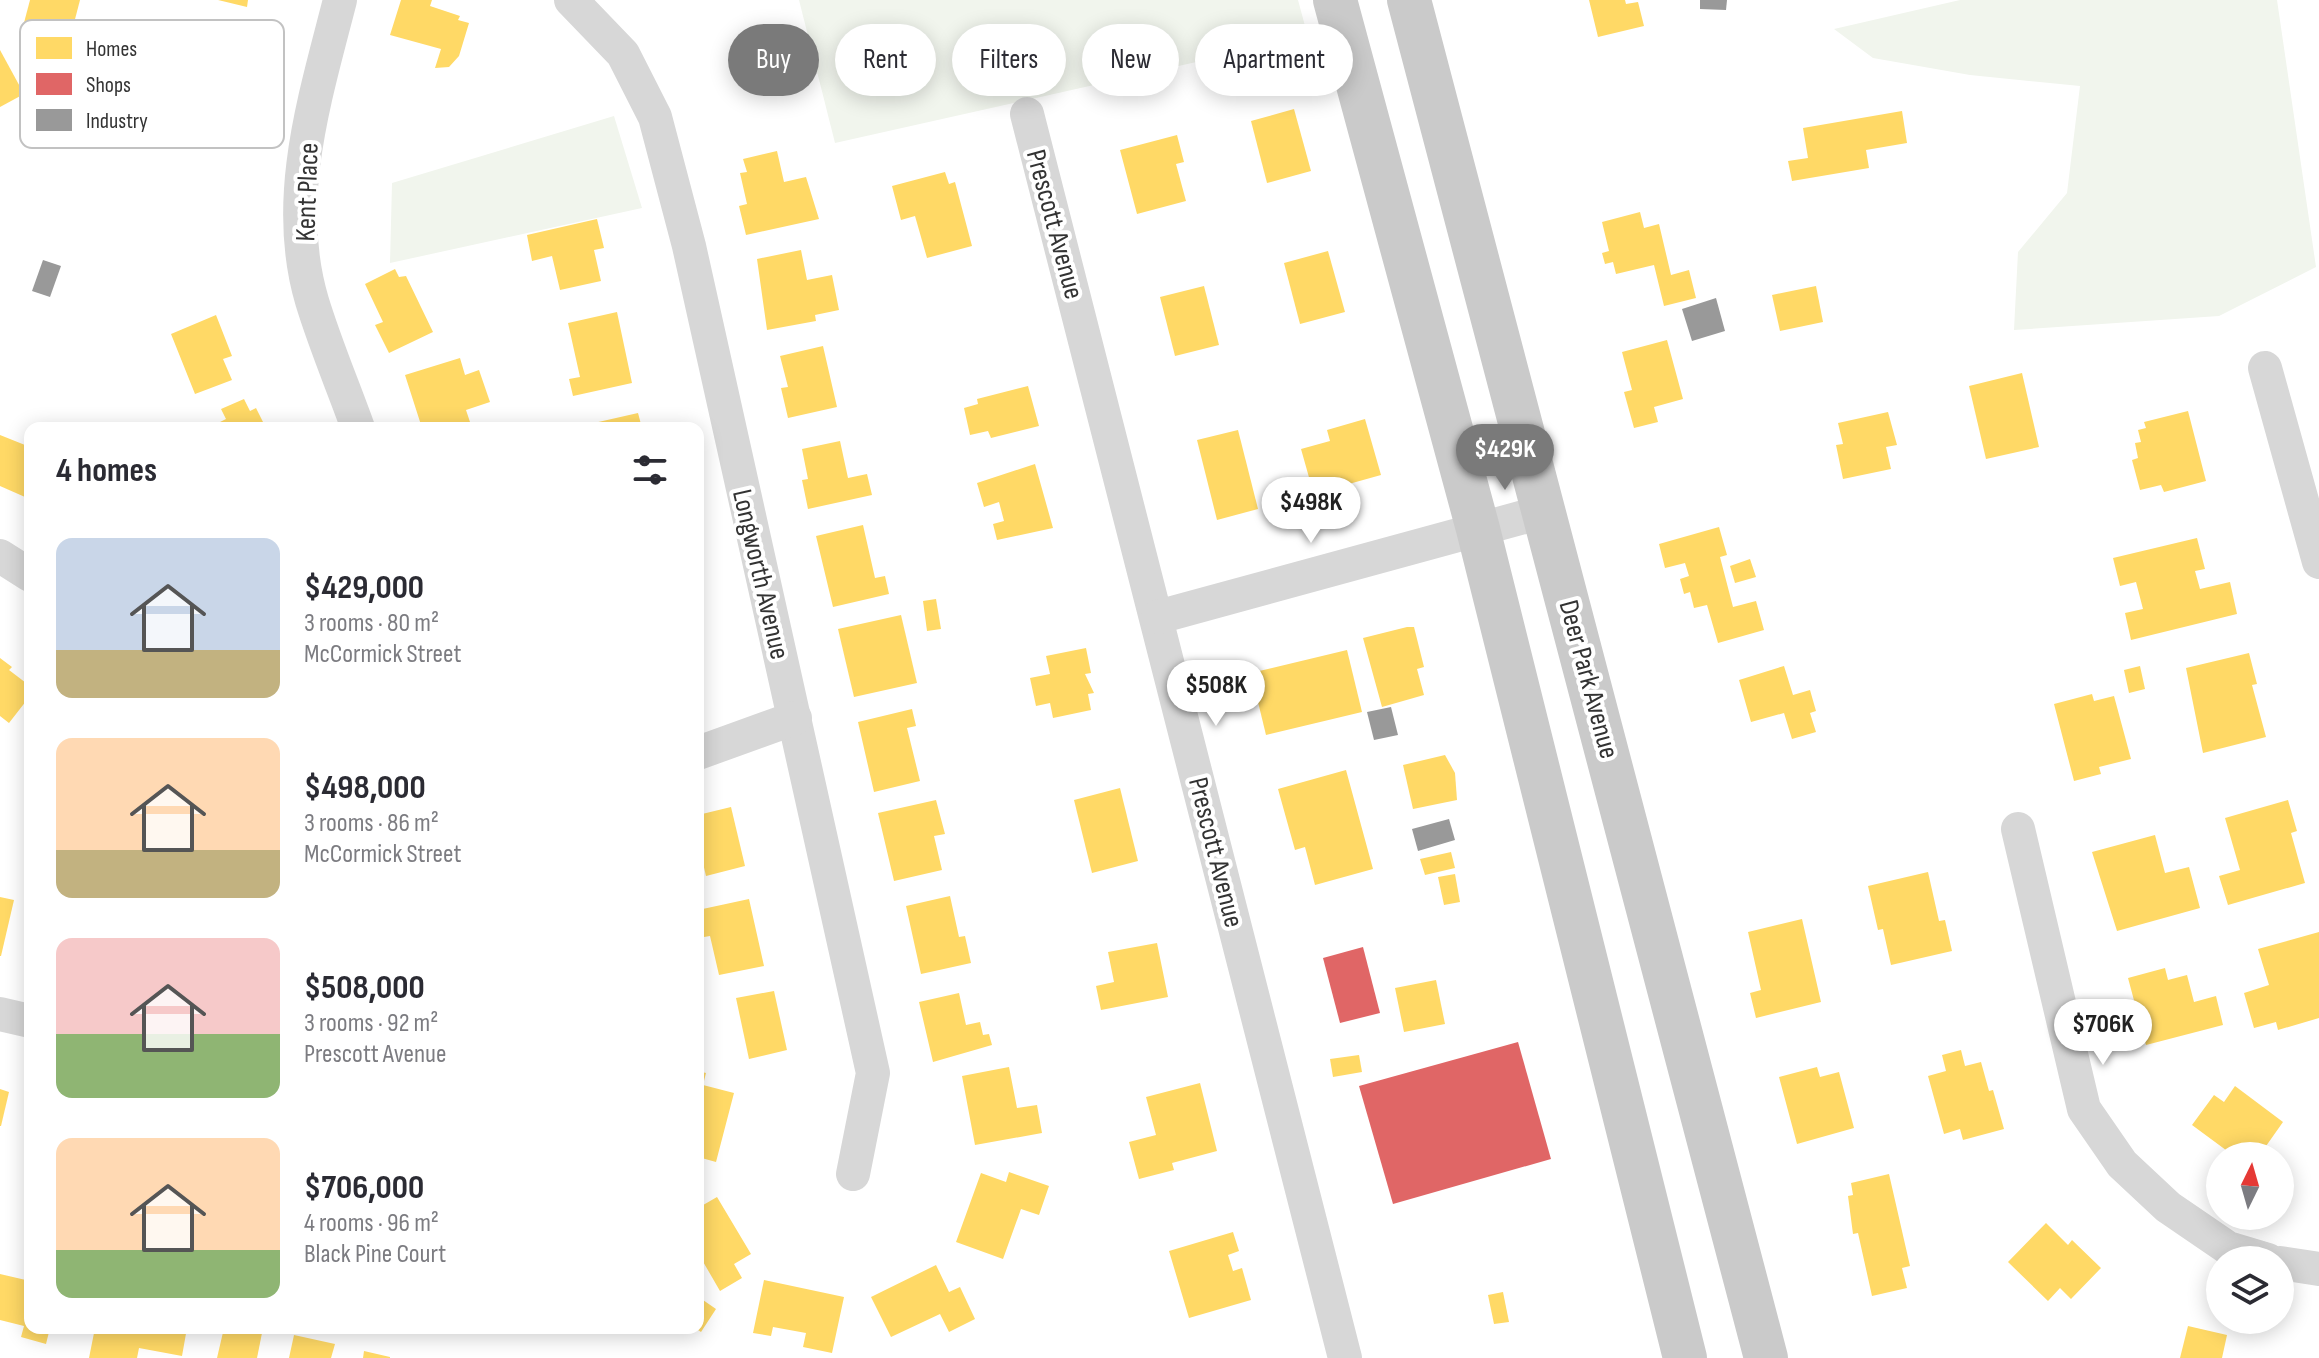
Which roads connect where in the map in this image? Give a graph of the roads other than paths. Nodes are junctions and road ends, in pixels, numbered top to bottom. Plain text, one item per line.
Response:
1 (340, 0) edge
2 (571, 0) edge
3 (1335, 0) edge
4 (1409, 0) edge
5 (1027, 114) dead end
6 (2265, 368) dead end
7 (356, 422) edge
8 (1546, 511) junction
9 (1478, 529) junction
10 (2317, 549) edge
11 (0, 556) edge
12 (24, 571) edge
13 (1158, 617) junction
14 (795, 718) junction
15 (704, 751) edge
16 (2018, 829) dead end
17 (0, 1014) edge
18 (24, 1020) edge
19 (853, 1174) dead end
20 (2225, 1246) edge
21 (2294, 1265) edge
22 (2319, 1269) edge
23 (1345, 1358) edge
24 (1685, 1358) edge
25 (1766, 1358) edge

1 - 7 street, Kent Place
2 - 14 street, Longworth Avenue
3 - 9 main road
4 - 8 main road, Deer Park Avenue
5 - 13 street, Prescott Avenue
6 - 10 street
8 - 9 street
8 - 25 main road, Deer Park Avenue
9 - 13 street
9 - 24 main road
11 - 12 street
13 - 23 street, Prescott Avenue
14 - 15 street
14 - 19 street, Longworth Avenue
16 - 20 street
17 - 18 street
21 - 22 street

